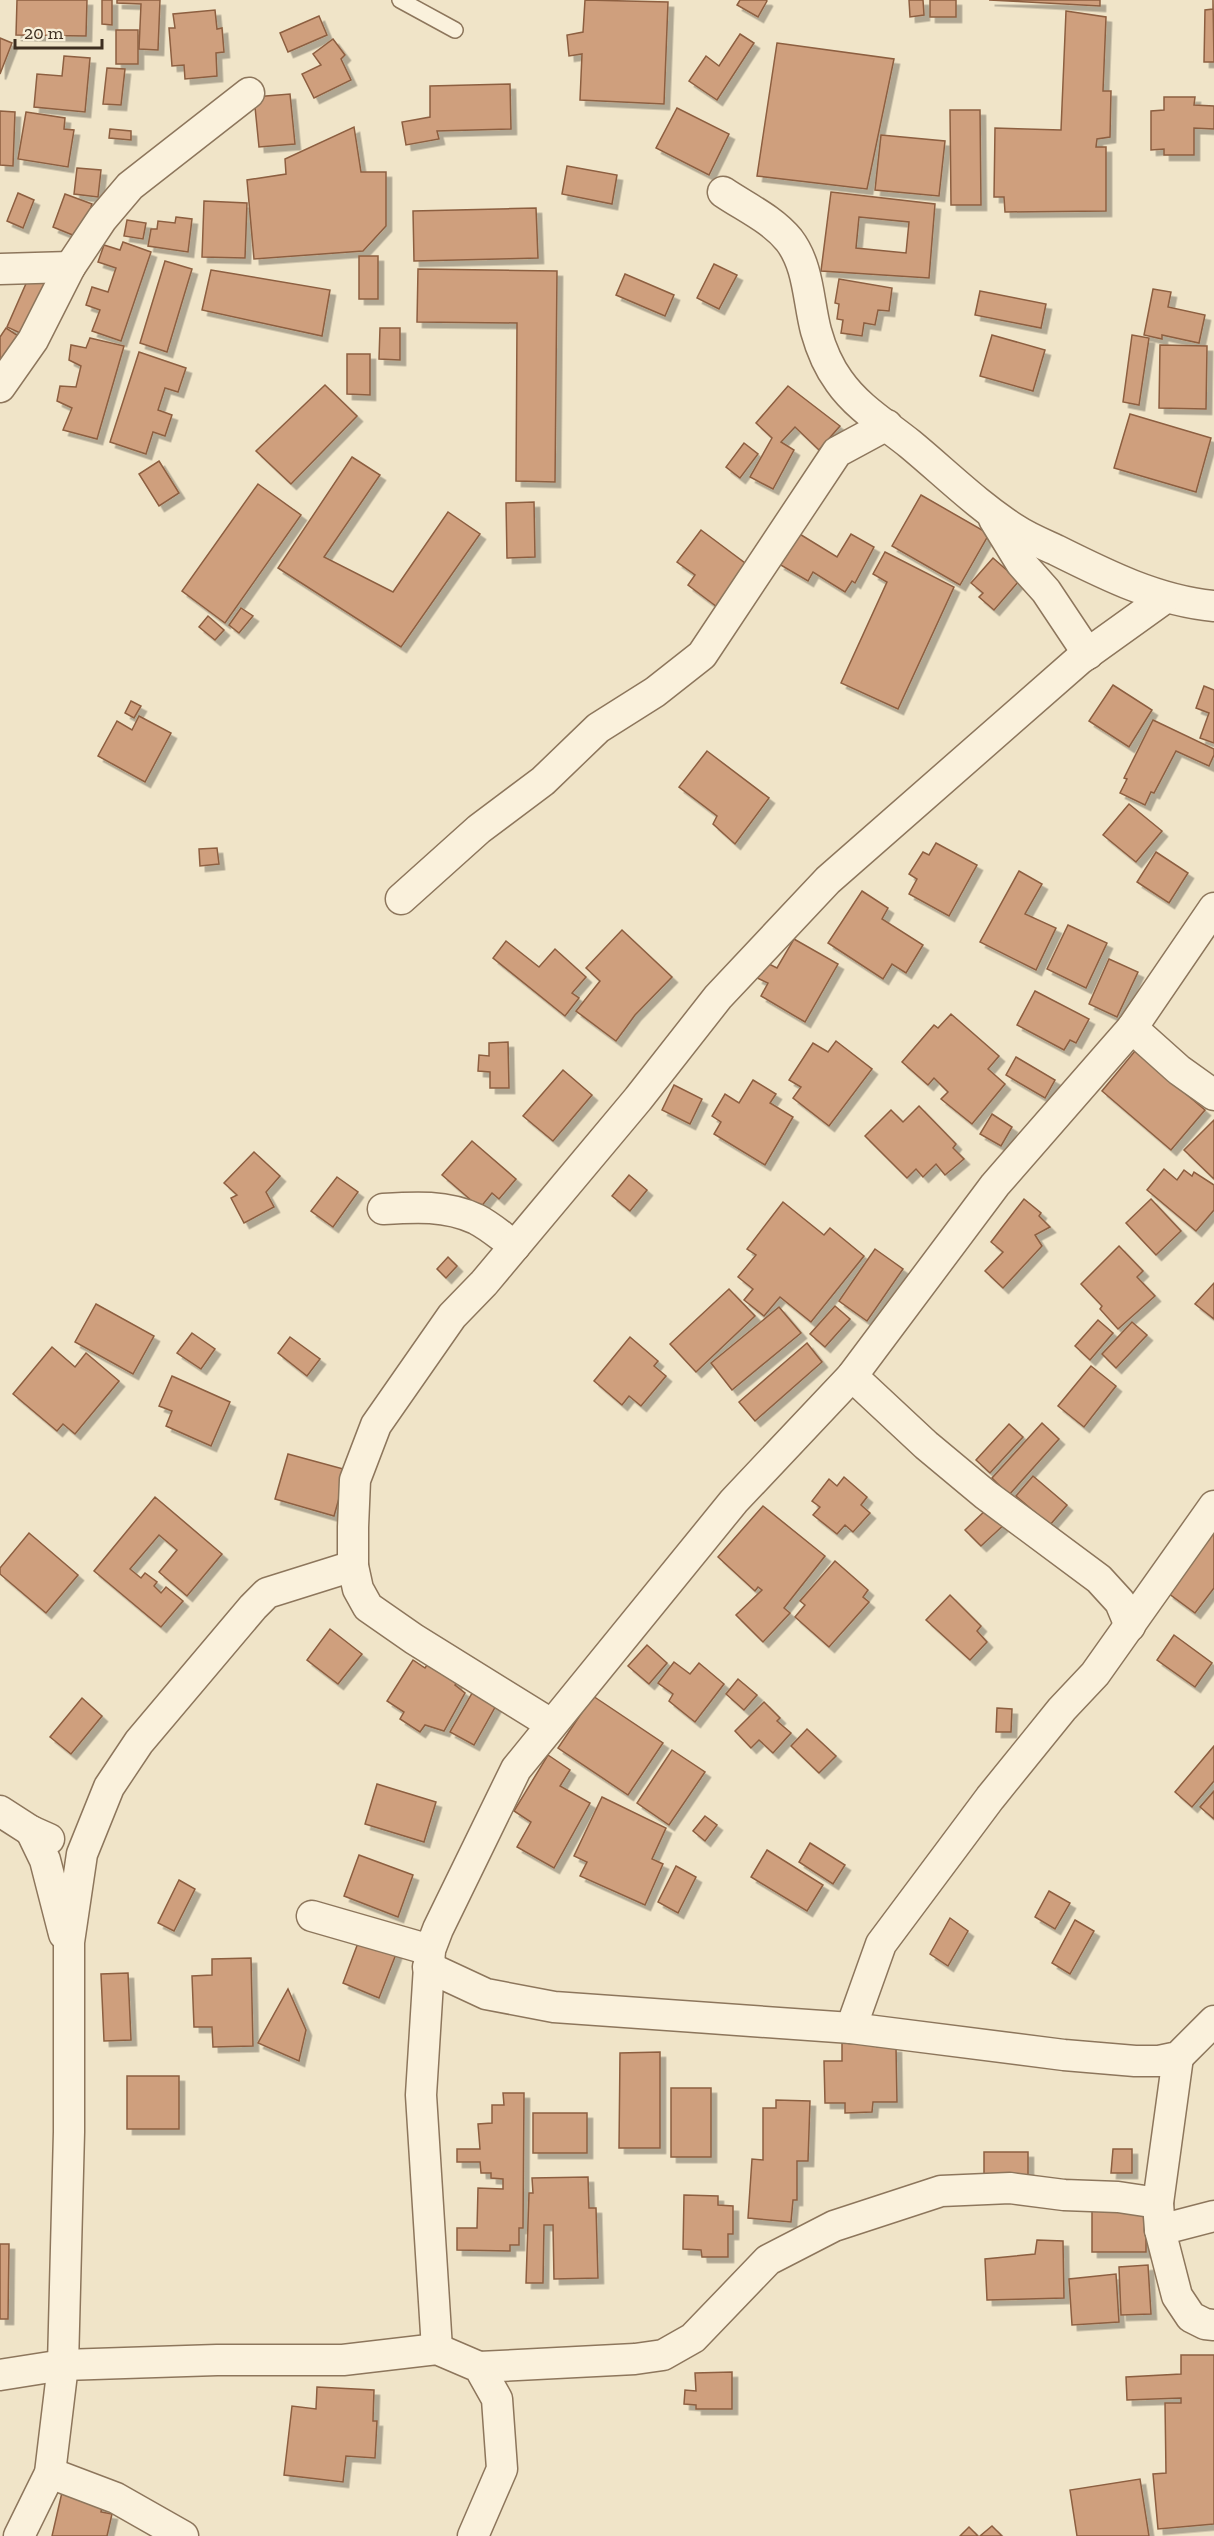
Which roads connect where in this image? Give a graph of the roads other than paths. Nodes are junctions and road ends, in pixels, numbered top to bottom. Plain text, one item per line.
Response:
1 (400, 0) edge
2 (455, 30) dead end
3 (249, 93) dead end
4 (723, 192) dead end
5 (70, 267) junction
6 (0, 269) edge
7 (0, 387) edge
8 (887, 426) junction
9 (990, 511) junction
10 (1165, 598) junction
11 (1214, 606) edge
12 (1088, 654) junction
13 (401, 898) dead end
14 (1214, 908) edge
15 (1131, 1028) junction
16 (1214, 1095) edge
17 (383, 1209) dead end
18 (515, 1246) junction
19 (852, 1376) junction
20 (1214, 1506) edge
21 (353, 1566) junction
22 (1130, 1626) junction
23 (550, 1724) junction
24 (0, 1811) edge
25 (31, 1831) junction
26 (82, 1854) junction
27 (312, 1916) dead end
28 (69, 1951) junction
29 (429, 1959) junction
30 (1214, 2021) edge
31 (851, 2028) junction
32 (1195, 2048) edge
33 (1159, 2216) junction
34 (1214, 2216) edge
35 (1214, 2325) edge
36 (437, 2349) junction
37 (63, 2365) junction
38 (478, 2367) junction
39 (0, 2375) edge
40 (50, 2473) junction
41 (19, 2536) edge
42 (183, 2536) edge
43 (473, 2536) edge

1 - 2 lane
3 - 5 street
4 - 8 street
5 - 6 street
5 - 7 street
8 - 9 street
8 - 13 street
9 - 10 street
9 - 12 street
10 - 11 street
10 - 12 street
12 - 18 street
14 - 15 street
15 - 16 street
15 - 19 street
17 - 18 street
18 - 21 street
19 - 22 street
19 - 23 street
20 - 22 street
21 - 23 street
21 - 26 street
22 - 31 street
23 - 29 street
24 - 25 street
25 - 26 street
25 - 28 street
26 - 28 street
27 - 29 street
28 - 37 street
29 - 31 street
29 - 36 street
30 - 32 street
31 - 32 street
32 - 33 street
33 - 34 street
33 - 35 street
33 - 38 street
36 - 37 street
36 - 38 street
37 - 39 street
37 - 40 street
38 - 43 street
40 - 41 street
40 - 42 street

